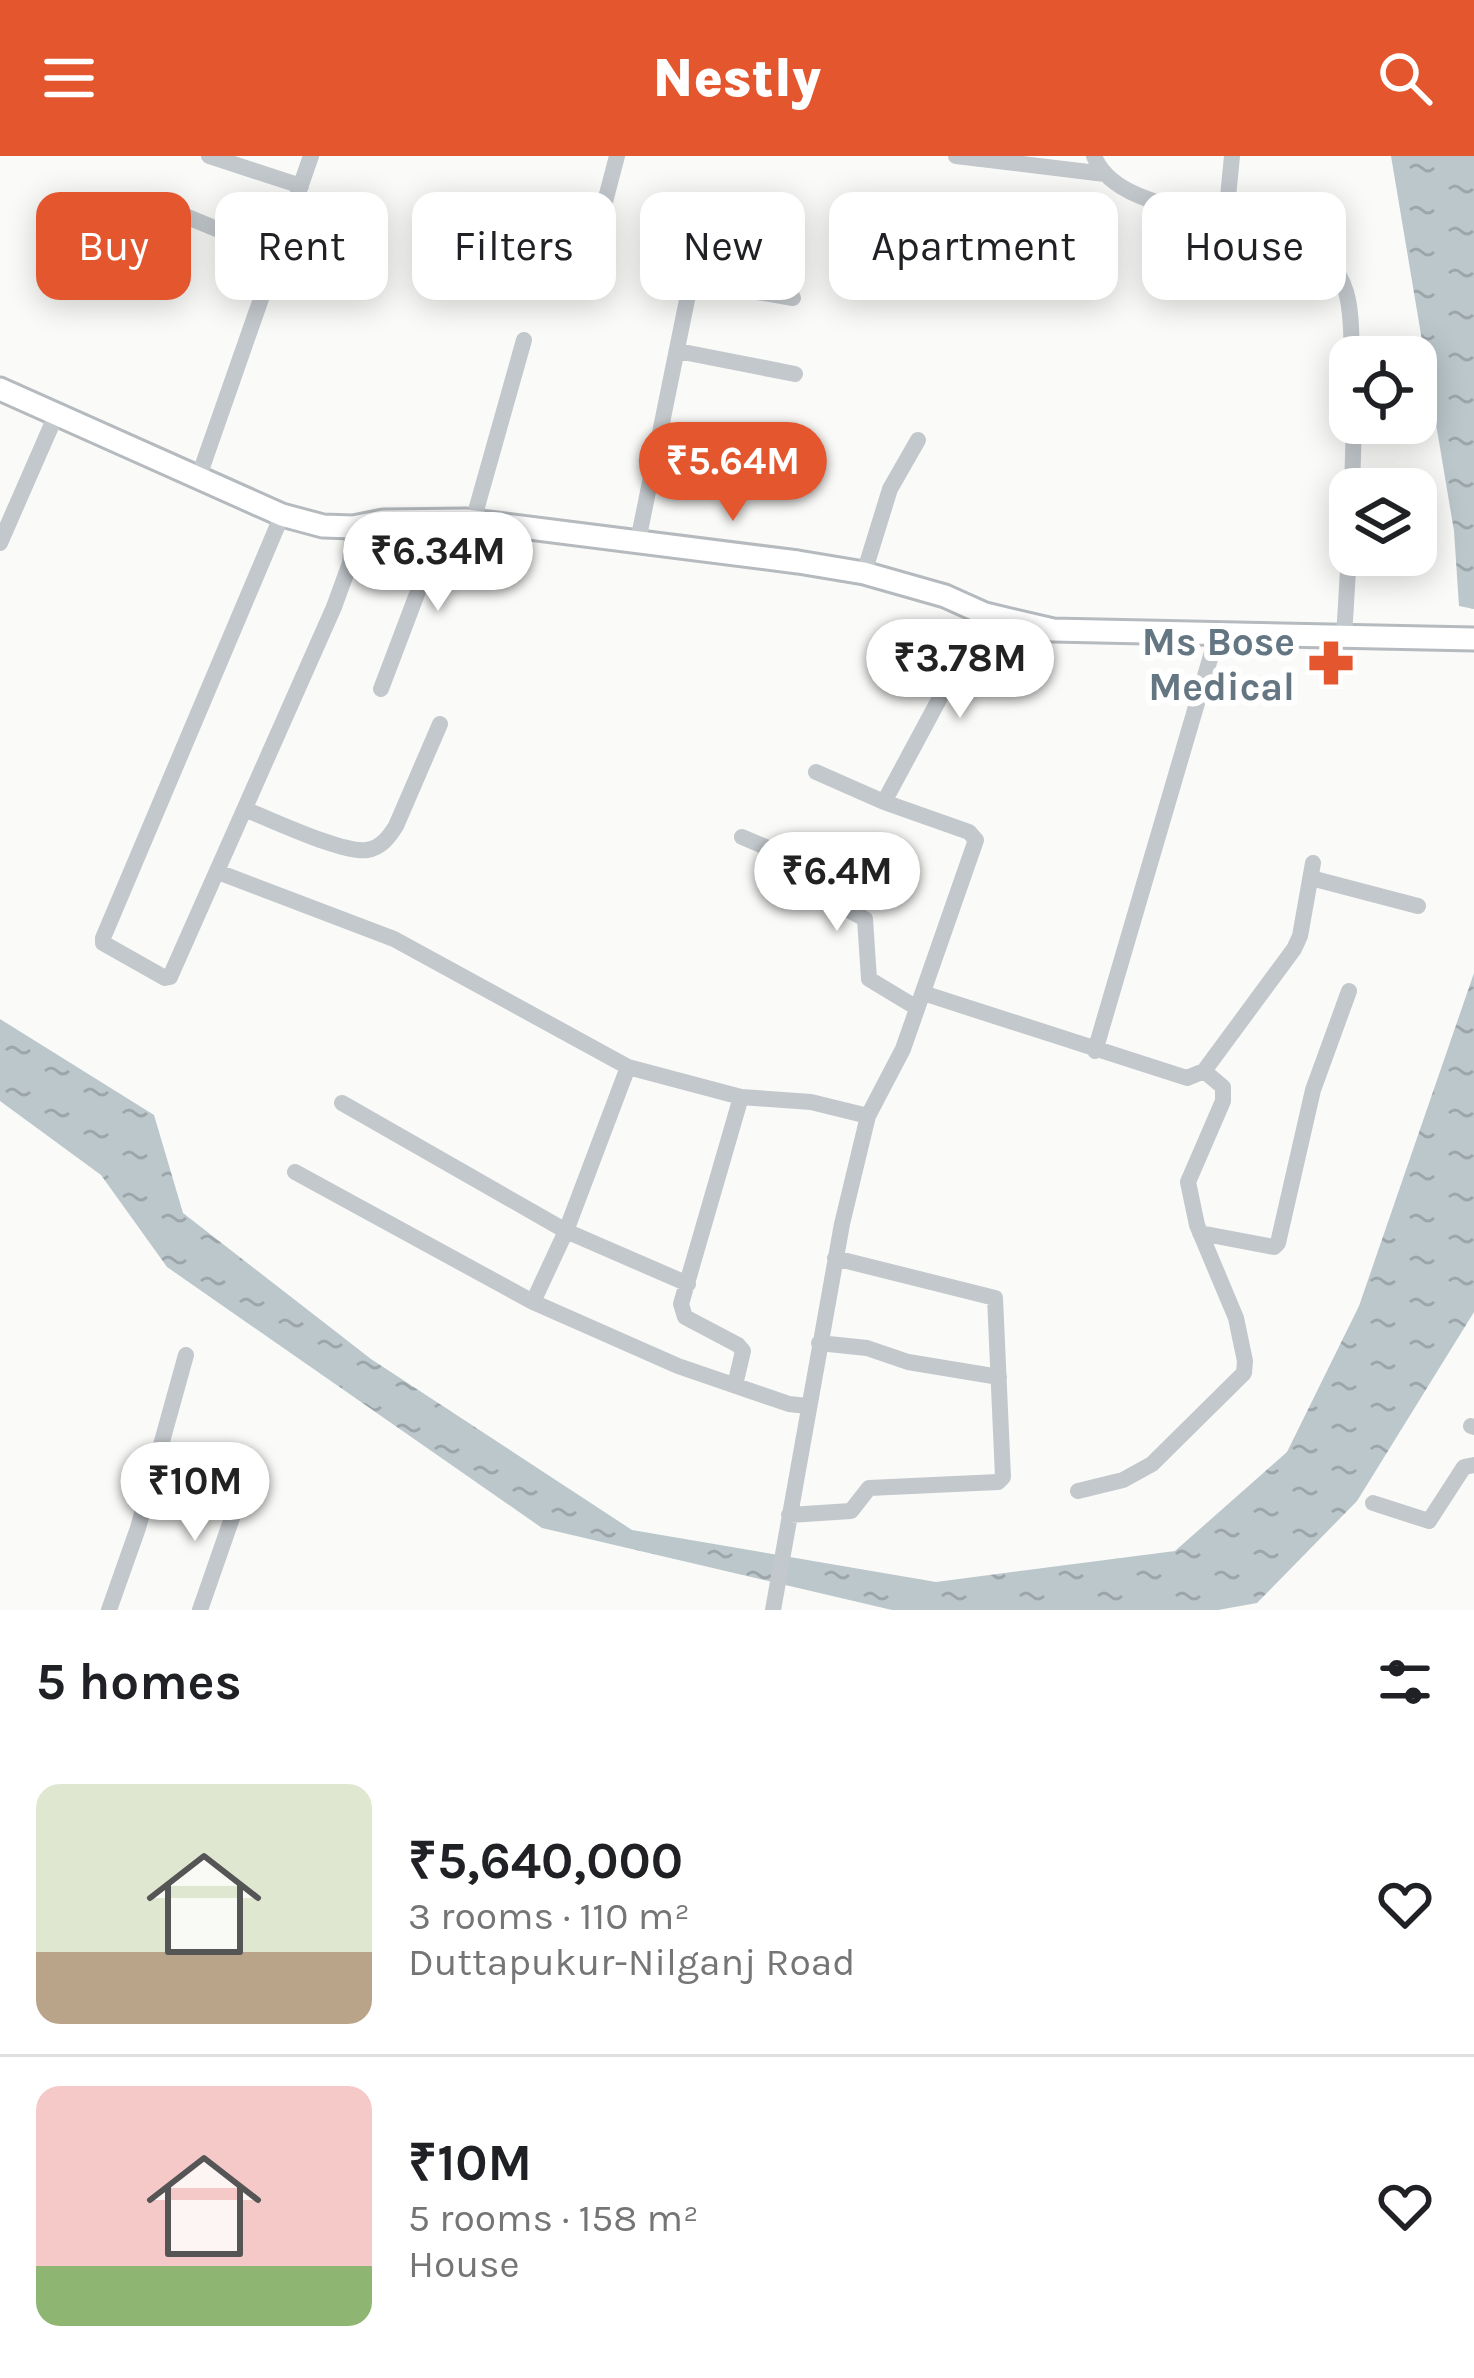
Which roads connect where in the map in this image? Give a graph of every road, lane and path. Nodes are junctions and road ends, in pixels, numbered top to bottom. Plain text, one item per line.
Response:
1 (311, 156) edge
2 (617, 156) edge
3 (956, 156) edge
4 (1094, 156) edge
5 (1232, 156) edge
6 (214, 157) edge
7 (1105, 175) junction
8 (301, 186) junction
9 (299, 192) edge
10 (608, 192) edge
11 (1229, 192) edge
12 (1142, 197) edge
13 (1346, 292) edge
14 (261, 300) edge
15 (688, 300) edge
16 (1350, 336) edge
17 (524, 340) dead end
18 (678, 350) junction
19 (795, 374) dead end
20 (0, 389) edge
21 (56, 415) junction
22 (918, 440) dead end
23 (200, 476) junction
24 (282, 515) junction
25 (445, 520) junction
26 (473, 521) junction
27 (353, 526) junction
28 (638, 541) junction
29 (0, 543) edge
30 (864, 573) junction
31 (1348, 576) edge
32 (986, 614) junction
33 (1217, 635) junction
34 (1344, 637) junction
35 (1474, 639) edge
36 (381, 689) dead end
37 (440, 724) dead end
38 (816, 772) dead end
39 (884, 802) junction
40 (246, 809) junction
41 (742, 837) dead end
42 (218, 872) junction
43 (1418, 906) dead end
44 (1349, 991) dead end
45 (920, 1000) junction
46 (1095, 1051) junction
47 (628, 1067) junction
48 (1204, 1071) junction
49 (741, 1097) junction
50 (341, 1103) dead end
51 (868, 1116) junction
52 (295, 1172) dead end
53 (566, 1231) junction
54 (1200, 1233) junction
55 (836, 1258) junction
56 (688, 1284) junction
57 (533, 1303) junction
58 (819, 1343) junction
59 (186, 1354) dead end
60 (999, 1377) junction
61 (735, 1385) junction
62 (807, 1406) junction
63 (1474, 1465) edge
64 (1078, 1491) dead end
65 (240, 1495) dead end
66 (1372, 1503) dead end
67 (789, 1515) junction
68 (110, 1610) edge
69 (200, 1610) edge
70 (773, 1610) edge

1 - 8 street
2 - 10 street
3 - 7 street
4 - 7 street
5 - 11 street
6 - 8 street
7 - 12 street
8 - 9 street
13 - 16 street
14 - 23 street
15 - 18 street
17 - 26 street
18 - 19 street
18 - 28 street
20 - 21 main road
21 - 23 main road
21 - 29 street
22 - 30 street
23 - 24 main road
24 - 27 main road
24 - 42 street
25 - 26 main road
25 - 27 main road
25 - 36 street
26 - 28 main road
27 - 40 street
28 - 30 main road
30 - 32 main road
31 - 34 street
32 - 33 main road
32 - 39 street
33 - 34 main road
33 - 46 street
34 - 35 main road
37 - 40 street
38 - 39 street
39 - 45 street
40 - 42 street
41 - 45 street
42 - 47 street
43 - 48 street
44 - 54 street
45 - 46 street
45 - 51 street
46 - 48 street
47 - 49 street
47 - 53 street
48 - 54 street
49 - 51 street
49 - 56 street
50 - 53 street
51 - 55 street
52 - 57 street
53 - 56 street
53 - 57 street
54 - 64 street
55 - 58 street
55 - 60 street
56 - 61 street
57 - 61 street
58 - 60 street
58 - 62 street
59 - 68 street
60 - 67 street
61 - 62 street
62 - 67 street
63 - 66 street
65 - 69 street
67 - 70 street

